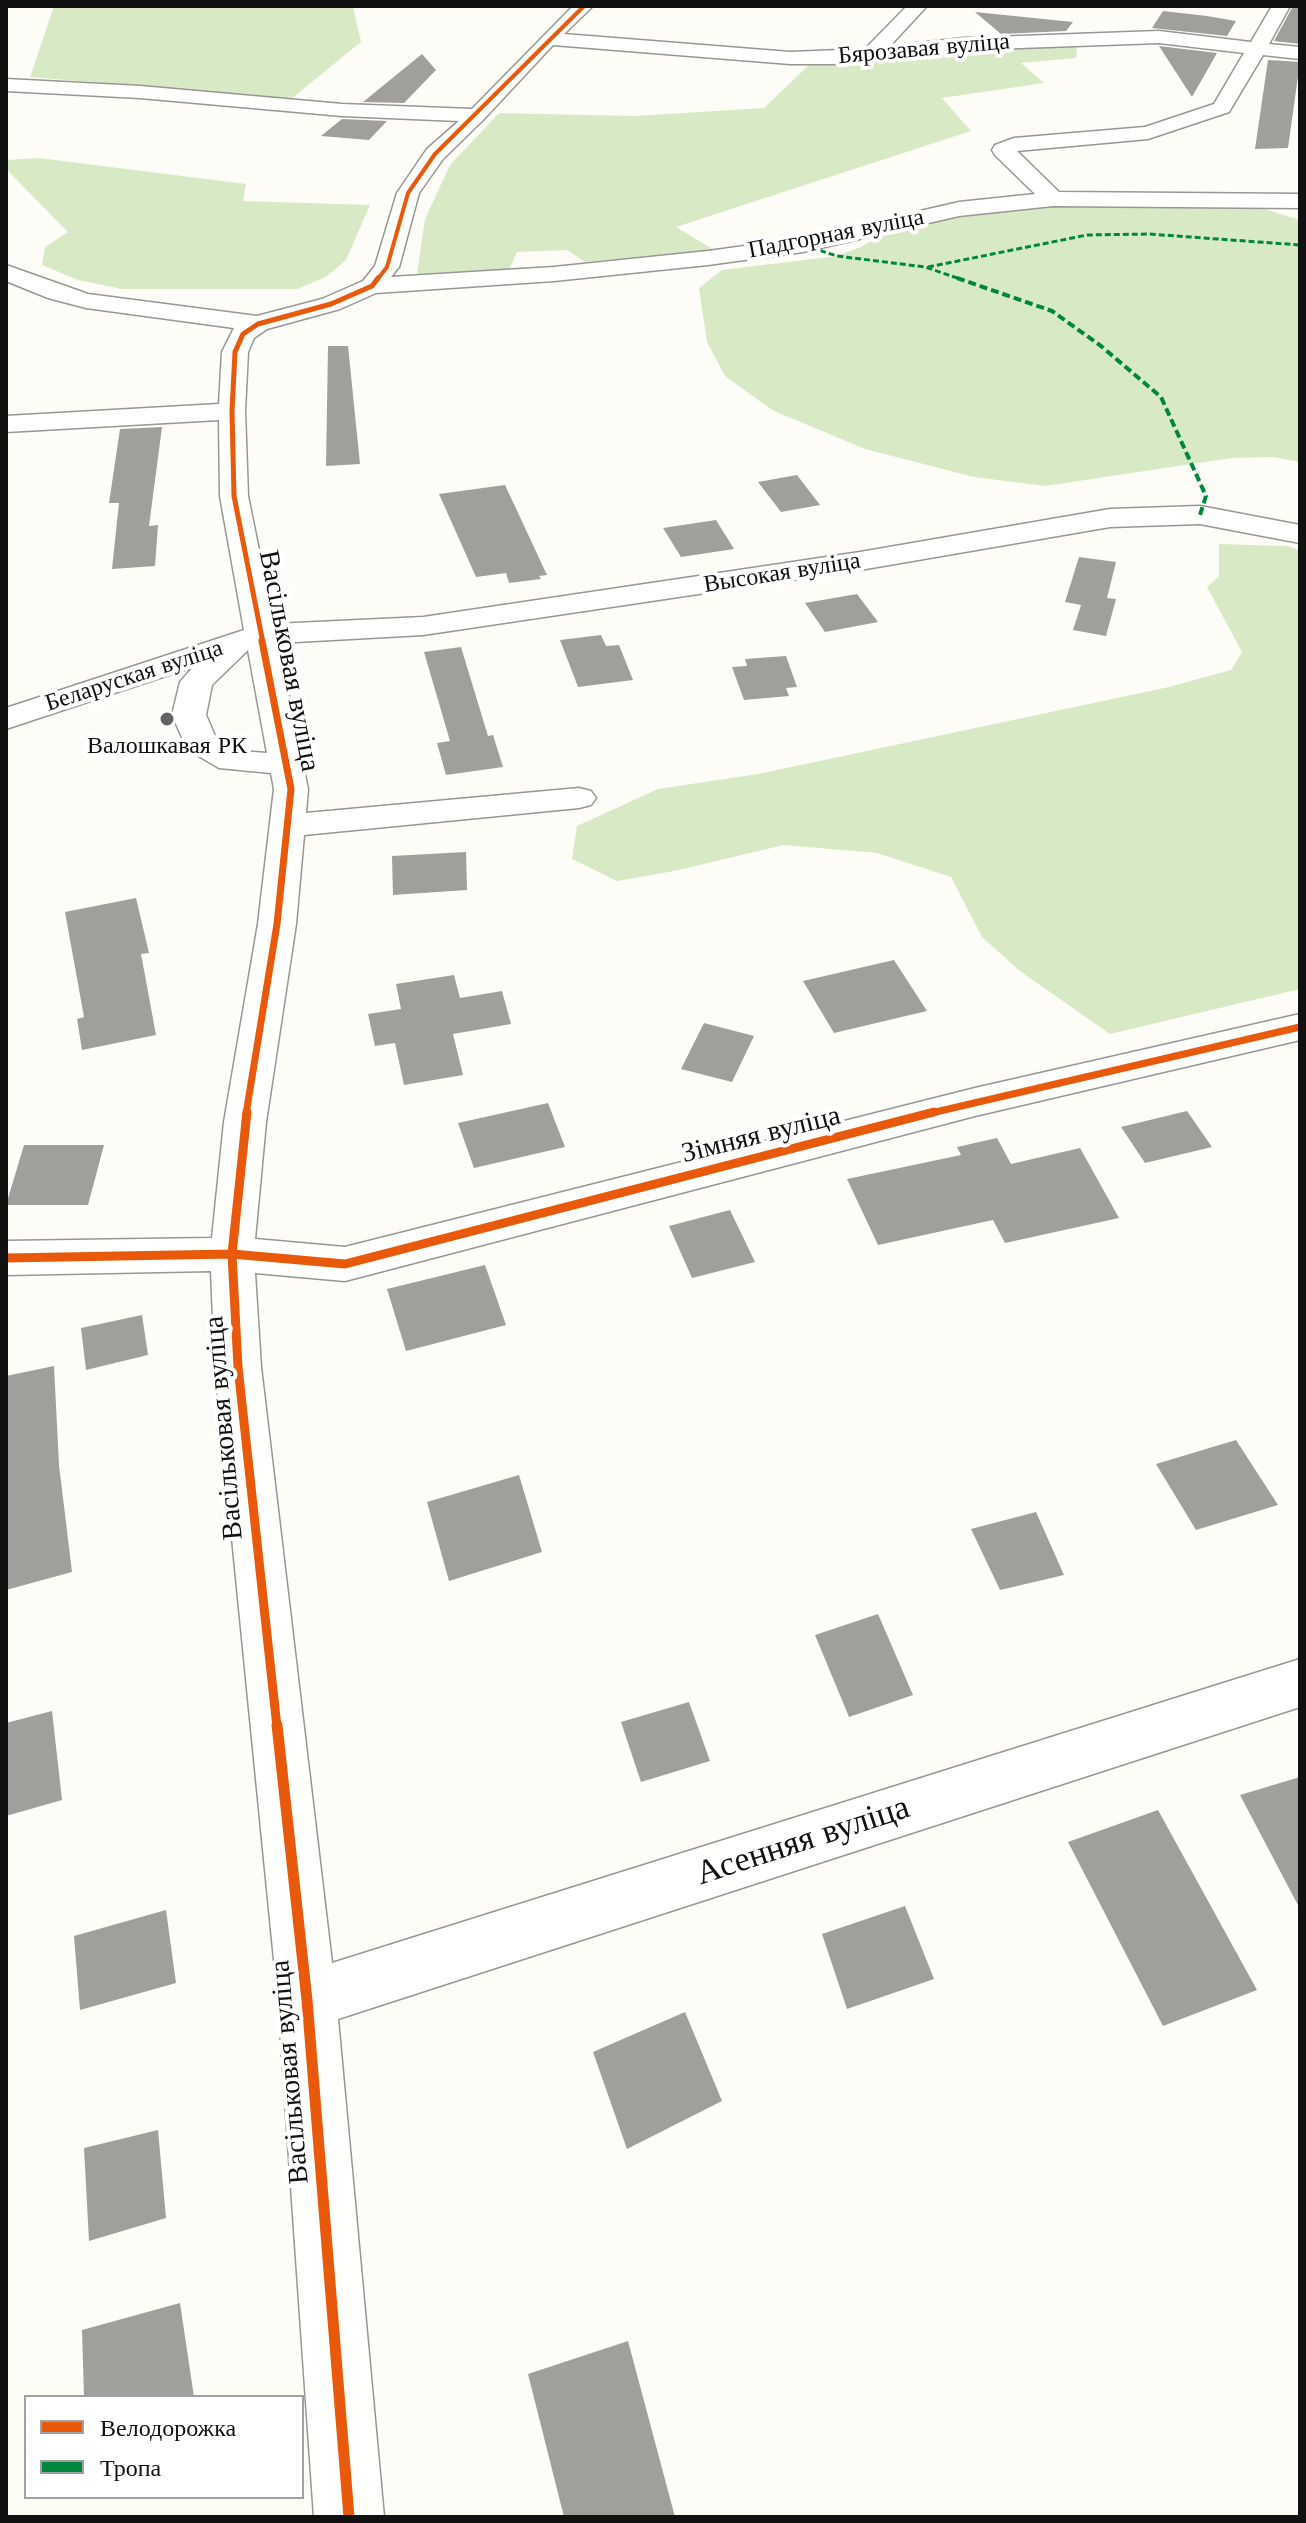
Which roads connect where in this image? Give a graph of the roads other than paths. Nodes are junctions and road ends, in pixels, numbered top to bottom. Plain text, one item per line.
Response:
1 (584, 6) edge
2 (918, 6) edge
3 (1281, 6) edge
4 (548, 39) junction
5 (1257, 47) junction
6 (872, 53) junction
7 (1300, 53) edge
8 (6, 85) edge
9 (477, 115) junction
10 (1053, 199) junction
11 (1300, 201) edge
12 (6, 272) edge
13 (372, 286) junction
14 (269, 321) junction
15 (232, 411) junction
16 (6, 424) edge
17 (1300, 534) edge
18 (250, 637) junction
19 (6, 719) edge
20 (287, 764) junction
21 (579, 798) dead end
22 (287, 826) junction
23 (1300, 1027) edge
24 (232, 1254) junction
25 (6, 1258) edge
26 (1300, 1683) edge
27 (307, 2000) junction
28 (349, 2517) edge

1 - 4 street
2 - 6 street
3 - 5 street
4 - 6 street, Бярозавая вуліца
4 - 9 street
5 - 6 street, Бярозавая вуліца
5 - 7 street, Бярозавая вуліца
5 - 10 street
8 - 9 street
9 - 13 street
10 - 11 street, Падгорная вуліца
10 - 13 street, Падгорная вуліца
12 - 14 street
13 - 14 street, Падгорная вуліца
14 - 15 street, Васільковая вуліца
15 - 16 street
15 - 18 street, Васільковая вуліца
17 - 18 street, Высокая вуліца
18 - 19 street, Беларуская вуліца
18 - 20 street, Васільковая вуліца
18 - 20 street
20 - 22 street, Васільковая вуліца
21 - 22 street
22 - 24 street, Васільковая вуліца
23 - 24 street, Зімняя вуліца
24 - 25 street, Зімняя вуліца
24 - 27 street, Васільковая вуліца
26 - 27 street, Асенняя вуліца
27 - 28 street, Васільковая вуліца

